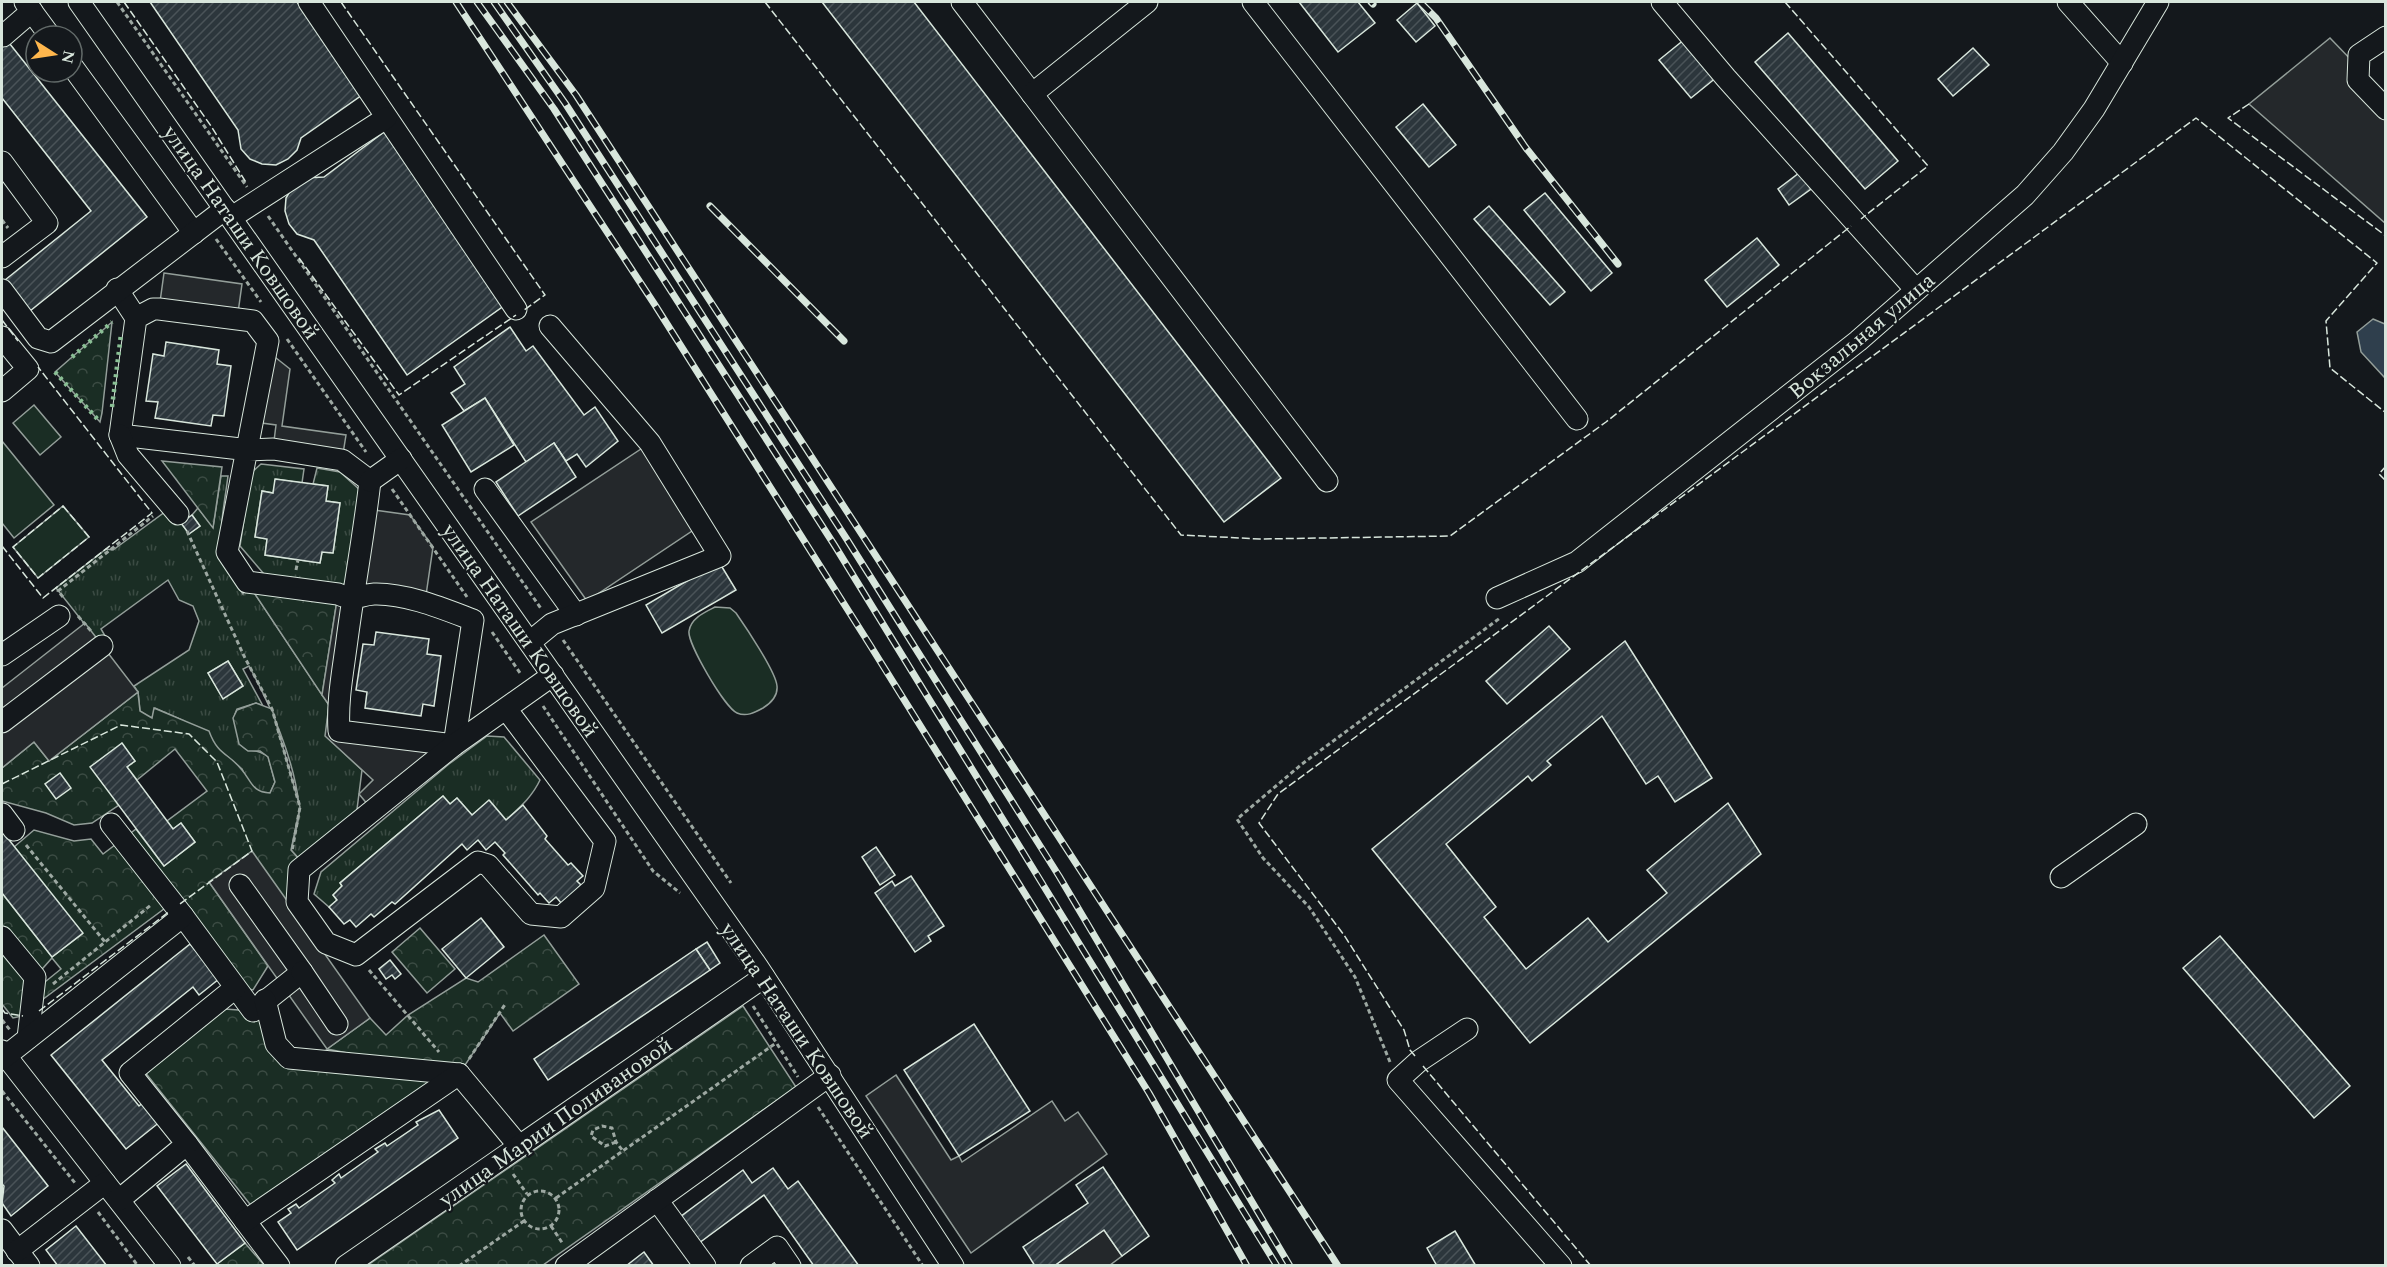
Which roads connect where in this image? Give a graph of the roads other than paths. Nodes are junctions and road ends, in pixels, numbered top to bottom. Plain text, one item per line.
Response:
1 (80, 2) edge
2 (309, 2) edge
3 (962, 2) edge
4 (1148, 2) edge
5 (1253, 2) edge
6 (1662, 2) edge
7 (2068, 2) edge
8 (2158, 2) edge
9 (29, 6) edge
10 (42, 24) edge
11 (3, 36) dead end
12 (2385, 37) edge
13 (2122, 63) junction
14 (84, 82) edge
15 (1032, 94) junction
16 (2385, 109) edge
17 (386, 118) junction
18 (2, 162) edge
19 (229, 213) junction
20 (194, 233) junction
21 (2, 257) edge
22 (117, 289) junction
23 (2, 290) edge
24 (1916, 290) junction
25 (516, 309) dead end
26 (136, 318) junction
27 (550, 326) dead end
28 (2, 337) edge
29 (51, 342) junction
30 (28, 369) junction
31 (2, 390) edge
32 (1577, 419) dead end
33 (120, 435) junction
34 (249, 450) junction
35 (401, 459) junction
36 (370, 481) junction
37 (1327, 481) dead end
38 (485, 489) dead end
39 (173, 509) road end
40 (499, 598) junction
41 (352, 600) junction
42 (65, 608) road end
43 (1499, 608) road end
44 (576, 615) junction
45 (473, 620) junction
46 (530, 642) junction
47 (102, 646) road end
48 (2, 654) edge
49 (553, 675) junction
50 (507, 710) junction
51 (2, 722) edge
52 (454, 746) junction
53 (111, 824) dead end
54 (2136, 824) dead end
55 (2061, 877) dead end
56 (240, 885) dead end
57 (183, 916) junction
58 (2, 937) edge
59 (302, 972) junction
60 (764, 977) junction
61 (235, 988) junction
62 (266, 1000) junction
63 (337, 1024) dead end
64 (1467, 1029) dead end
65 (28, 1038) junction
66 (3, 1055) edge
67 (459, 1074) junction
68 (830, 1075) junction
69 (187, 1144) junction
70 (519, 1146) junction
71 (105, 1183) junction
72 (119, 1200) junction
73 (657, 1200) junction
74 (245, 1221) junction
75 (2, 1230) edge
76 (23, 1258) edge
77 (170, 1266) edge
78 (279, 1266) edge
79 (346, 1266) edge
80 (566, 1266) edge
81 (705, 1266) edge
82 (751, 1266) edge
83 (790, 1266) edge
84 (953, 1266) edge
85 (1561, 1266) edge

1 - 19 street, улица Наташи Ковшовой
2 - 17 street
3 - 15 street
4 - 15 street
5 - 32 street
6 - 24 street
7 - 13 street
8 - 13 street, Вокзальная улица
9 - 10 street
9 - 11 street
12 - 16 street
13 - 24 street, Вокзальная улица
14 - 20 street
15 - 37 street
17 - 19 street
17 - 25 street
18 - 21 street
19 - 20 street
19 - 35 street, улица Наташи Ковшовой
20 - 22 street
22 - 26 street
22 - 29 street
23 - 29 street
24 - 43 street, Вокзальная улица
26 - 33 street
26 - 34 street
27 - 44 street
28 - 30 street
29 - 30 street
30 - 31 street
33 - 34 street
33 - 39 street
34 - 36 street
34 - 41 street
35 - 36 street
35 - 40 street, улица Наташи Ковшовой
36 - 41 street
38 - 44 street
40 - 45 street
40 - 46 street, улица Наташи Ковшовой
41 - 45 street
41 - 52 street
42 - 48 street
44 - 46 street
45 - 52 street
46 - 49 street, улица Наташи Ковшовой
47 - 51 street
49 - 50 street
49 - 60 street, улица Наташи Ковшовой
50 - 52 street
50 - 52 street
53 - 57 street
54 - 55 street
56 - 59 street
57 - 61 street
57 - 65 street
58 - 65 street
59 - 62 street
59 - 63 street
60 - 68 street, улица Наташи Ковшовой
60 - 70 street, улица Марии Поливановой
61 - 62 street
61 - 69 street
62 - 67 street
64 - 85 street
65 - 66 street
66 - 71 street
67 - 70 street
67 - 74 street
68 - 73 street
68 - 84 street, улица Наташи Ковшовой
69 - 72 street
69 - 74 street
70 - 79 street, улица Марии Поливановой
71 - 72 street
71 - 76 street
72 - 77 street
73 - 80 street
73 - 81 street
74 - 78 street
75 - 76 street
82 - 83 street

